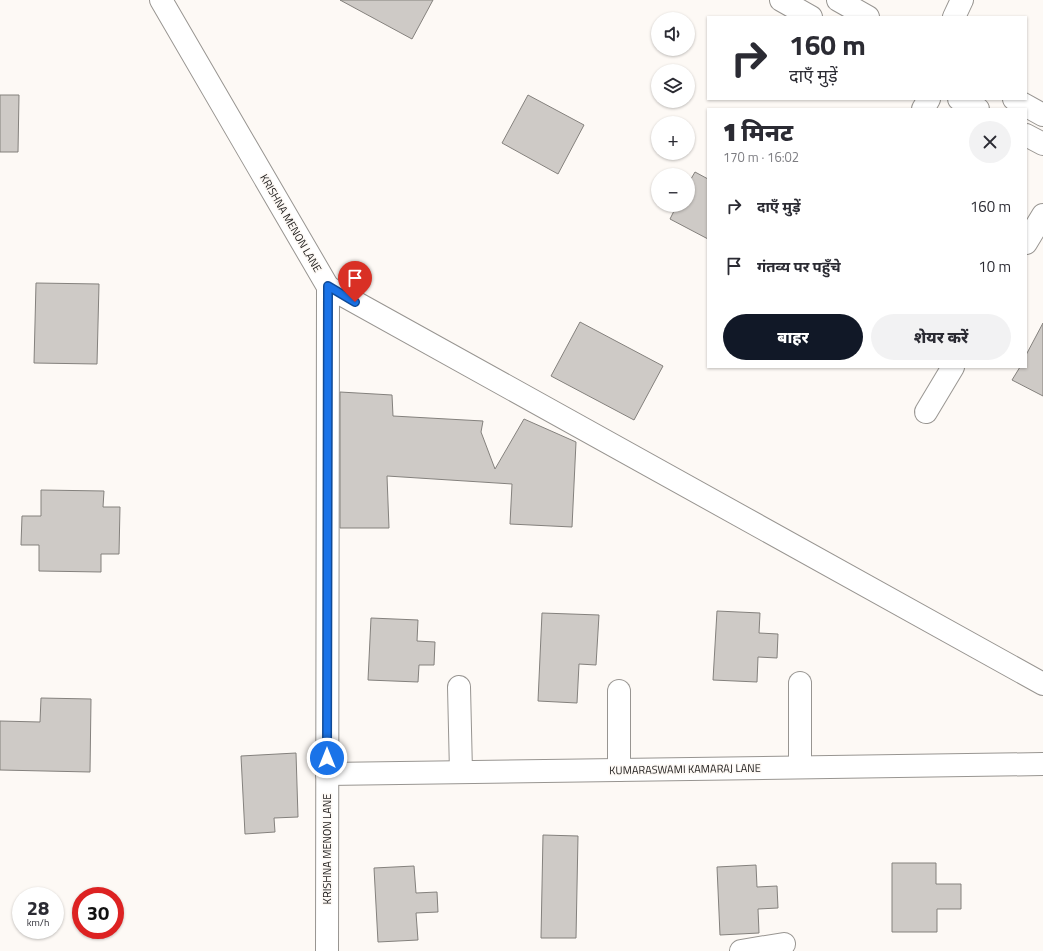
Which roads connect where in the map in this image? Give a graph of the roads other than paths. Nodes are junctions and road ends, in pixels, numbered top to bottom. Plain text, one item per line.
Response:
1 (161, 0) edge
2 (781, 0) edge
3 (838, 0) edge
4 (962, 0) edge
5 (810, 16) edge
6 (866, 16) edge
7 (954, 16) edge
8 (961, 100) edge
9 (1016, 100) edge
10 (976, 108) edge
11 (1043, 116) edge
12 (1027, 136) edge
13 (1043, 144) edge
14 (1043, 215) edge
15 (1027, 241) edge
16 (328, 286) junction
17 (951, 368) edge
18 (926, 412) dead end
19 (800, 683) dead end
20 (1043, 684) edge
21 (459, 687) dead end
22 (619, 691) dead end
23 (1043, 764) edge
24 (800, 767) junction
25 (619, 770) junction
26 (461, 772) junction
27 (327, 774) junction
28 (784, 944) dead end
29 (327, 951) edge
30 (741, 951) edge

1 - 16 street, KRISHNA MENON LANE
2 - 5 street
3 - 6 street
4 - 7 street
8 - 10 street
9 - 11 street
12 - 13 street
14 - 15 street
16 - 20 street
16 - 27 street, KRISHNA MENON LANE
17 - 18 street
19 - 24 street
21 - 26 street
22 - 25 street
23 - 24 street, KUMARASWAMI KAMARAJ LANE
24 - 25 street, KUMARASWAMI KAMARAJ LANE
25 - 26 street, KUMARASWAMI KAMARAJ LANE
26 - 27 street, KUMARASWAMI KAMARAJ LANE
27 - 29 street, KRISHNA MENON LANE
28 - 30 street

